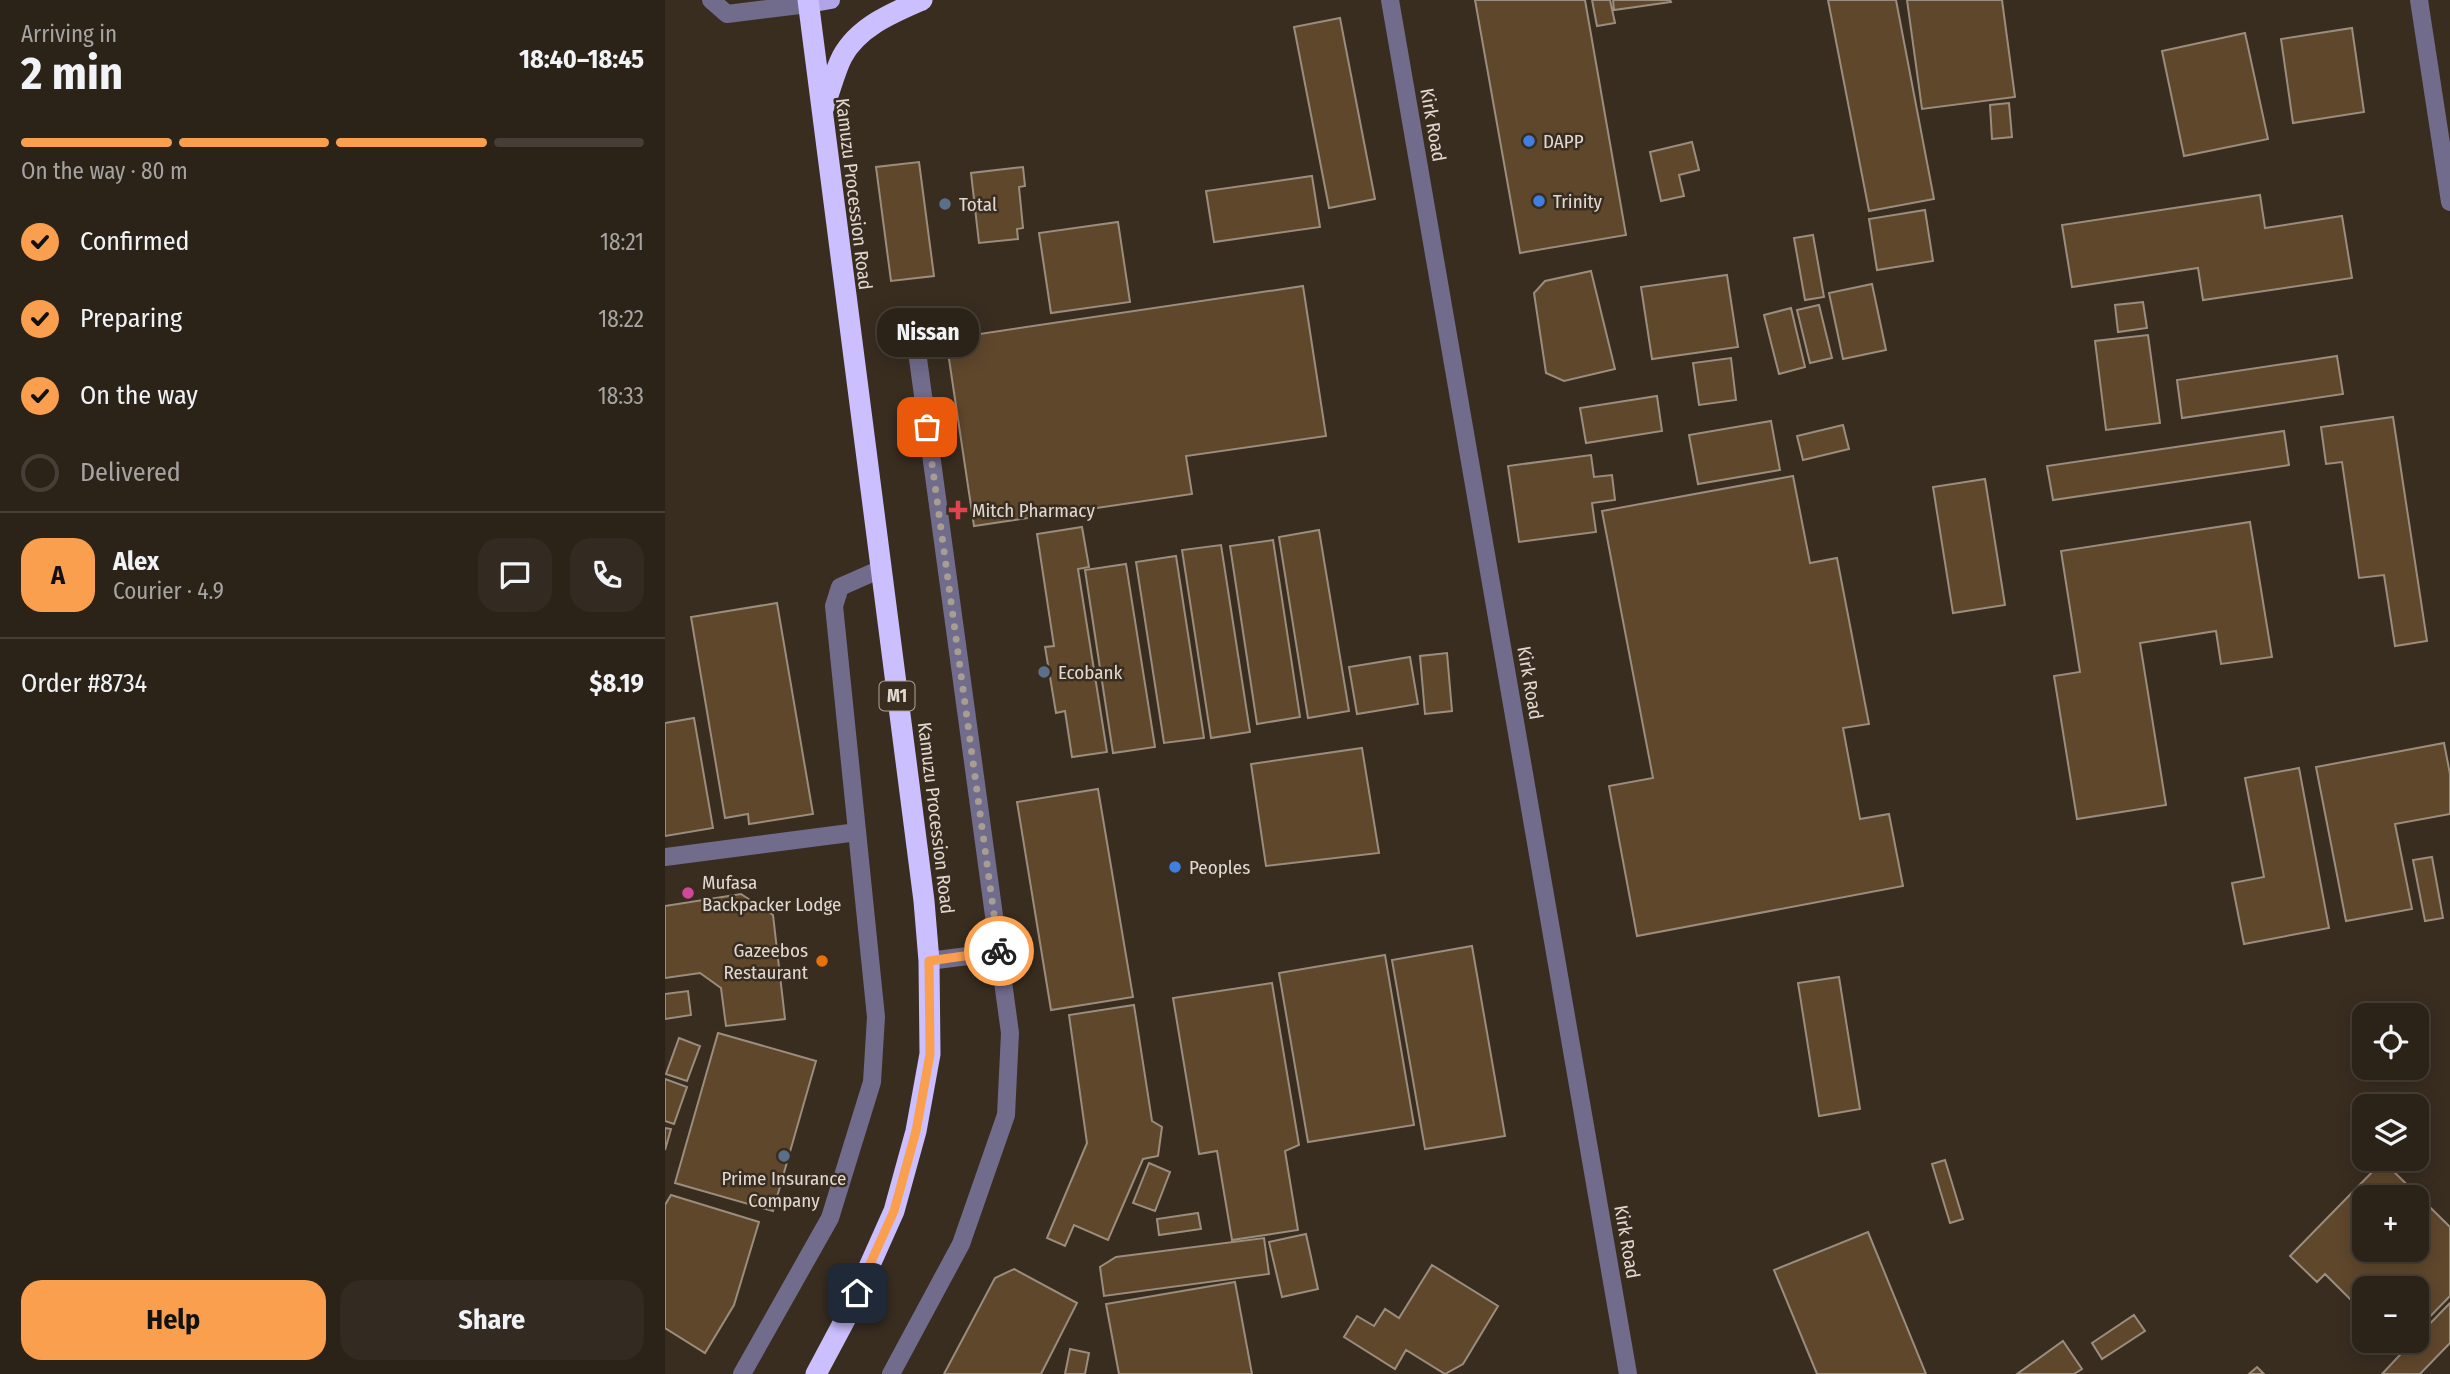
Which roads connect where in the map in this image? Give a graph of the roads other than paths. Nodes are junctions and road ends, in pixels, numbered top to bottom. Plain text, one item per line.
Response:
1 (711, 0) edge
2 (831, 0) edge
3 (922, 0) edge
4 (1390, 0) edge
5 (2419, 0) edge
6 (808, 2) edge
7 (821, 116) junction
8 (2450, 202) edge
9 (916, 344) dead end
10 (881, 569) junction
11 (857, 832) junction
12 (665, 857) edge
13 (999, 952) junction
14 (929, 961) junction
15 (742, 1374) edge
16 (816, 1374) edge
17 (891, 1374) edge
18 (1629, 1374) edge

1 - 6 street
2 - 6 main road
3 - 7 highway
4 - 18 street, Kirk Road
5 - 8 street
6 - 7 highway, Kamuzu Procession Road / M1
7 - 10 highway, Kamuzu Procession Road / M1
9 - 13 street
10 - 11 street
10 - 14 highway, Kamuzu Procession Road / M1
11 - 12 street
11 - 15 street
13 - 14 street
13 - 17 street
14 - 16 highway, Kamuzu Procession Road / M1

